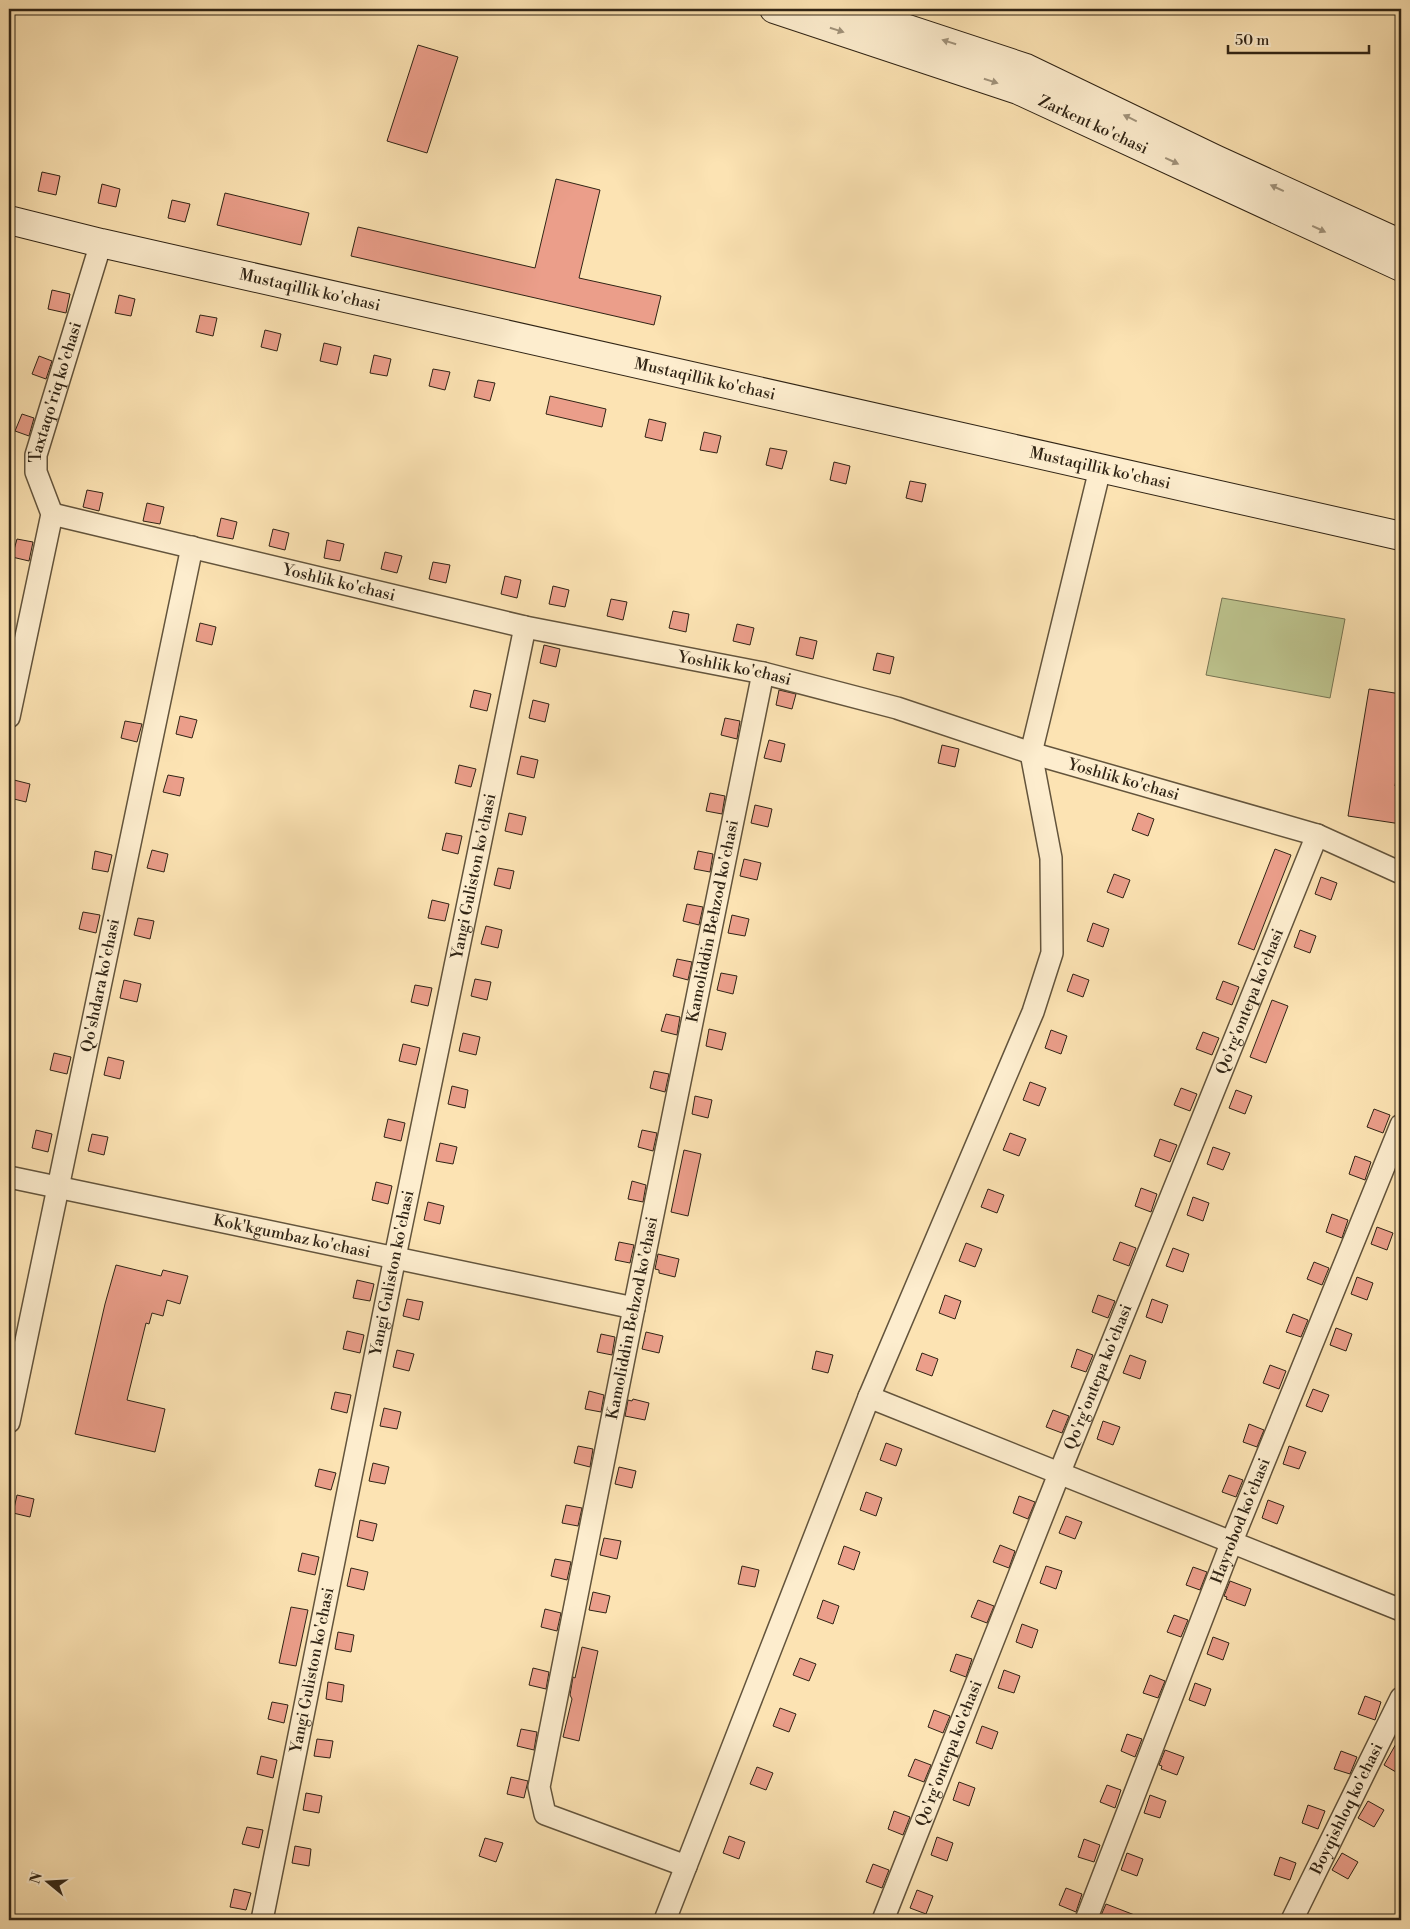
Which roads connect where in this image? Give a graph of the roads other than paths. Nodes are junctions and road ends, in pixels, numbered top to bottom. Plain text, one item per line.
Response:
1 (774, 9) edge
2 (847, 9) edge
3 (9, 220) edge
4 (101, 243) junction
5 (1401, 244) edge
6 (1401, 267) edge
7 (1100, 469) junction
8 (52, 514) junction
9 (1401, 536) edge
10 (192, 548) junction
11 (526, 627) junction
12 (763, 673) junction
13 (9, 717) edge
14 (1031, 753) junction
15 (1317, 835) junction
16 (1401, 873) edge
17 (1401, 1125) edge
18 (9, 1177) edge
19 (57, 1187) junction
20 (395, 1257) junction
21 (634, 1308) junction
22 (868, 1397) junction
23 (9, 1422) edge
24 (1059, 1474) junction
25 (1232, 1541) junction
26 (1401, 1610) edge
27 (1401, 1698) edge
28 (686, 1866) junction
29 (262, 1920) edge
30 (665, 1920) edge
31 (883, 1920) edge
32 (1086, 1920) edge
33 (1292, 1920) edge

1 -> 6 main road, Zarkent ko'chasi
5 -> 2 main road, Zarkent ko'chasi
3 - 4 main road, Mustaqillik ko'chasi
4 - 7 main road, Mustaqillik ko'chasi
4 - 8 street, Taxtaqo'riq ko'chasi
7 - 9 main road, Mustaqillik ko'chasi
7 - 14 street
8 - 10 street, Yoshlik ko'chasi
8 - 13 street
10 - 11 street, Yoshlik ko'chasi
10 - 19 street, Qo'shdara ko'chasi
11 - 12 street, Yoshlik ko'chasi
11 - 20 street, Yangi Guliston ko'chasi
12 - 14 street, Yoshlik ko'chasi
12 - 21 street, Kamoliddin Behzod ko'chasi
14 - 15 street, Yoshlik ko'chasi
14 - 22 street
15 - 16 street, Yoshlik ko'chasi
15 - 24 street, Qo'rg'ontepa ko'chasi
17 - 25 street, Hayrobod ko'chasi
18 - 19 street, Kok'kgumbaz ko'chasi
19 - 20 street, Kok'kgumbaz ko'chasi
19 - 23 street, Qo'shdara ko'chasi
20 - 21 street, Kok'kgumbaz ko'chasi
20 - 29 street, Yangi Guliston ko'chasi
21 - 28 street, Kamoliddin Behzod ko'chasi
22 - 24 street
22 - 28 street
24 - 25 street
24 - 31 street, Qo'rg'ontepa ko'chasi
25 - 26 street
25 - 32 street, Hayrobod ko'chasi
27 - 33 street, Boyqishloq ko'chasi
28 - 30 street

